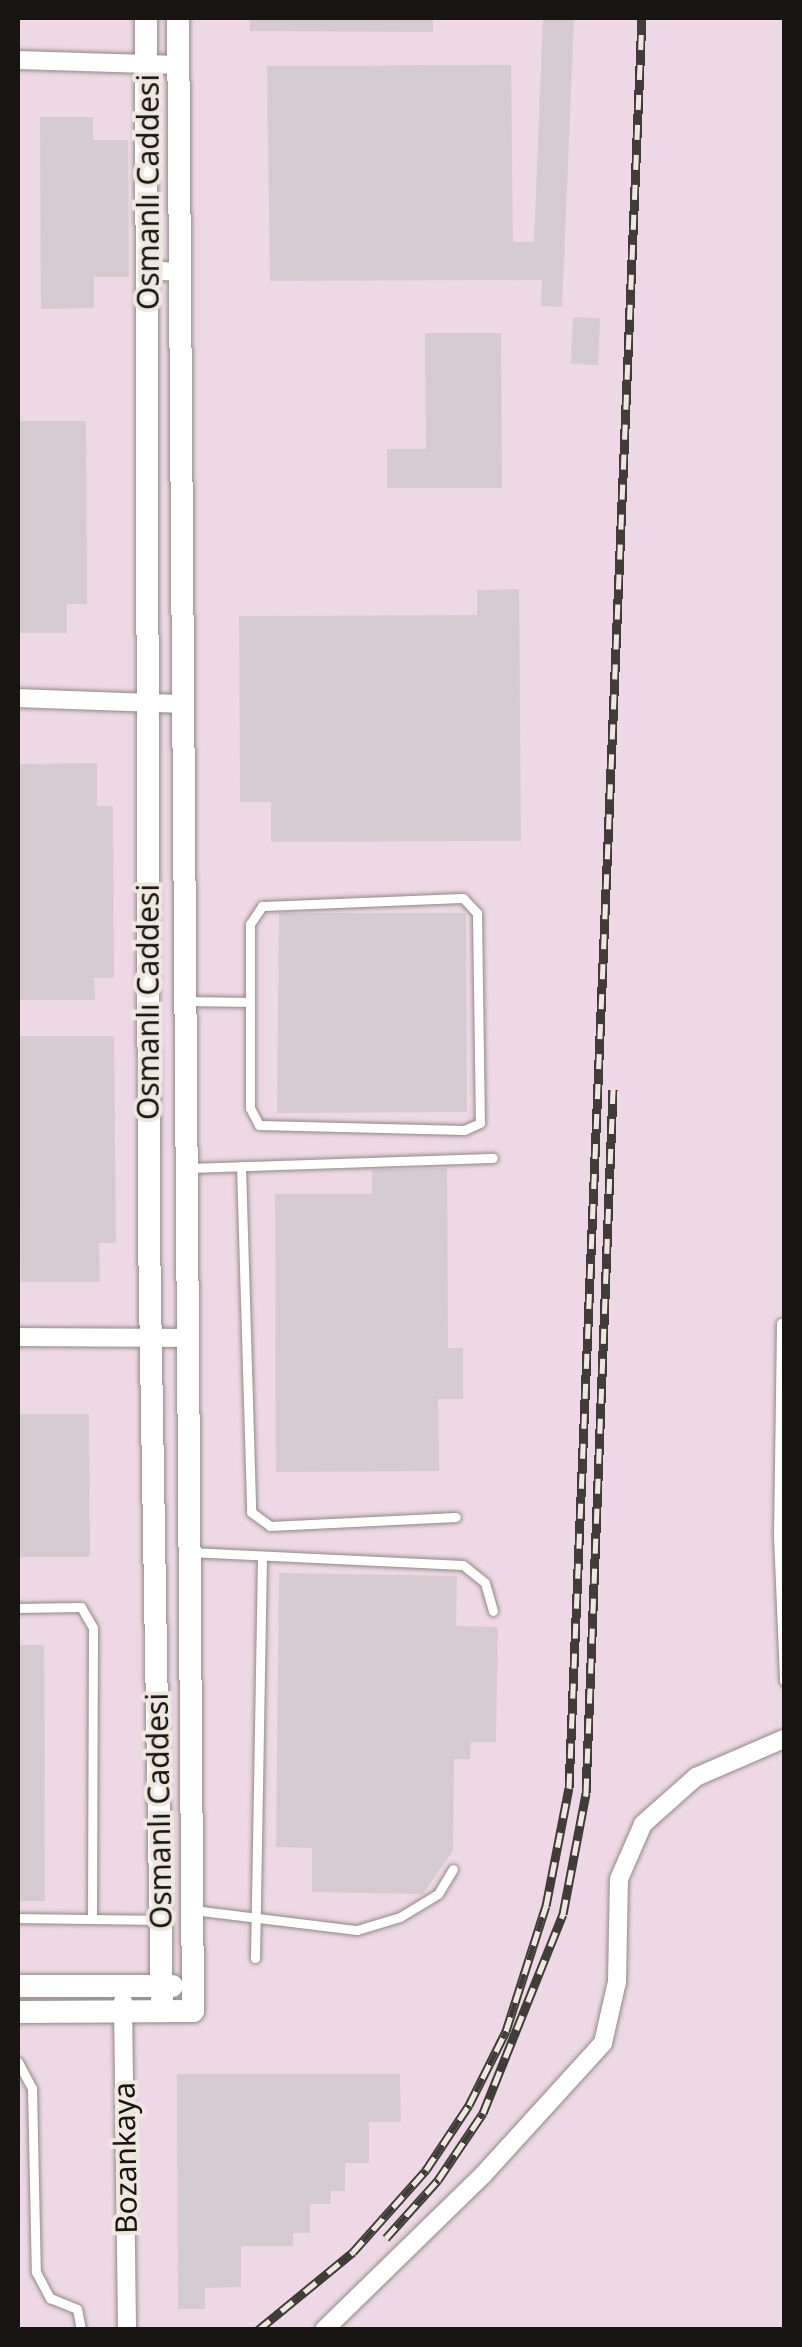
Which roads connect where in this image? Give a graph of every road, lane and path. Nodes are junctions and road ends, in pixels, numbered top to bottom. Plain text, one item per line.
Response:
1 (146, 18) edge
2 (178, 18) edge
3 (18, 60) edge
4 (147, 62) junction
5 (179, 64) junction
6 (148, 270) junction
7 (179, 272) junction
8 (18, 698) edge
9 (147, 700) junction
10 (182, 704) junction
11 (148, 970) junction
12 (183, 971) junction
13 (183, 1001) junction
14 (250, 1002) junction
15 (492, 1158) dead end
16 (241, 1166) junction
17 (183, 1168) junction
18 (780, 1322) dead end
19 (151, 1336) junction
20 (18, 1337) edge
21 (184, 1338) junction
22 (456, 1517) dead end
23 (186, 1552) junction
24 (262, 1556) junction
25 (18, 1608) edge
26 (493, 1611) dead end
27 (784, 1681) edge
28 (784, 1739) edge
29 (453, 1869) dead end
30 (191, 1910) junction
31 (256, 1913) junction
32 (18, 1918) edge
33 (92, 1918) junction
34 (161, 1920) junction
35 (255, 1958) dead end
36 (18, 1986) edge
37 (123, 1986) junction
38 (160, 1986) junction
39 (190, 1986) junction
40 (162, 2011) junction
41 (18, 2012) edge
42 (124, 2012) junction
43 (18, 2062) edge
44 (81, 2330) edge
45 (127, 2330) edge
46 (324, 2330) edge

1 - 4 street, Osmanlı Caddesi
2 - 5 street
3 - 4 street
4 - 5 street
4 - 6 street, Osmanlı Caddesi
5 - 7 street
6 - 7 street
6 - 9 street, Osmanlı Caddesi
7 - 10 street
8 - 9 street
9 - 10 street
9 - 11 street, Osmanlı Caddesi
10 - 12 street
11 - 12 street
11 - 19 street, Osmanlı Caddesi
12 - 13 street
13 - 14 lane
13 - 17 street
14 - 14 lane
15 - 16 lane
16 - 17 lane
16 - 22 lane
17 - 21 street
18 - 27 lane
19 - 20 street
19 - 21 street
19 - 34 street, Osmanlı Caddesi
21 - 23 street
23 - 24 lane
23 - 30 street
24 - 26 lane
24 - 31 lane
25 - 33 lane
28 - 46 street
29 - 31 lane
30 - 31 lane
30 - 39 street
31 - 35 lane
32 - 33 lane
33 - 34 lane
34 - 38 street, Osmanlı Caddesi
36 - 37 street
37 - 38 street
37 - 42 street, Bozankaya
38 - 39 street
38 - 40 street, Osmanlı Caddesi
39 - 40 street
40 - 42 street
41 - 42 street
42 - 45 street, Bozankaya
43 - 44 lane

